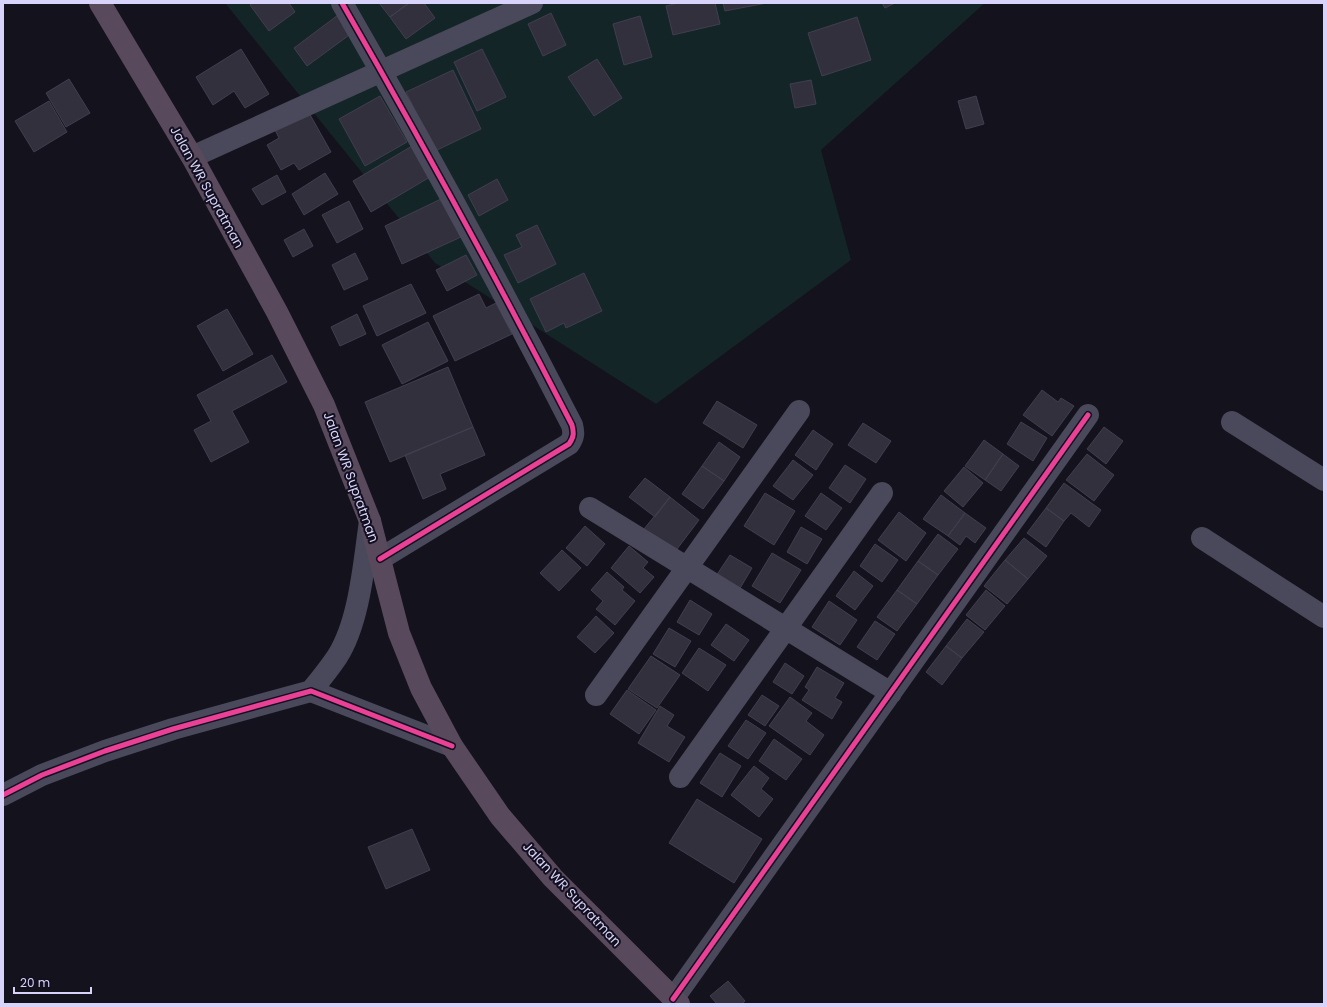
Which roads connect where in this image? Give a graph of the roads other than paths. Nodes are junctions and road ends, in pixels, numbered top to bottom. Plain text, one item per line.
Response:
1 (100, 3) edge
2 (342, 3) edge
3 (532, 3) edge
4 (381, 71) junction
5 (192, 157) junction
6 (799, 411) dead end
7 (1088, 415) dead end
8 (1232, 422) dead end
9 (1324, 480) edge
10 (882, 493) dead end
11 (590, 508) dead end
12 (370, 521) junction
13 (1202, 538) dead end
14 (380, 559) junction
15 (687, 568) junction
16 (1324, 617) edge
17 (786, 628) junction
18 (311, 691) junction
19 (891, 693) junction
20 (596, 695) dead end
21 (452, 746) junction
22 (680, 778) dead end
23 (3, 795) edge
24 (676, 1001) edge

1 - 5 highway, Jalan WR Supratman
2 - 4 street
3 - 4 street
4 - 5 street
4 - 14 street
5 - 12 highway, Jalan WR Supratman
6 - 15 street
7 - 19 street
8 - 9 street
10 - 17 street
11 - 15 street
12 - 14 highway, Jalan WR Supratman
12 - 18 street
13 - 16 street
14 - 21 highway, Jalan WR Supratman
15 - 17 street
15 - 20 street
17 - 19 street
17 - 22 street
18 - 21 street
18 - 23 street
19 - 24 street
21 - 24 highway, Jalan WR Supratman

